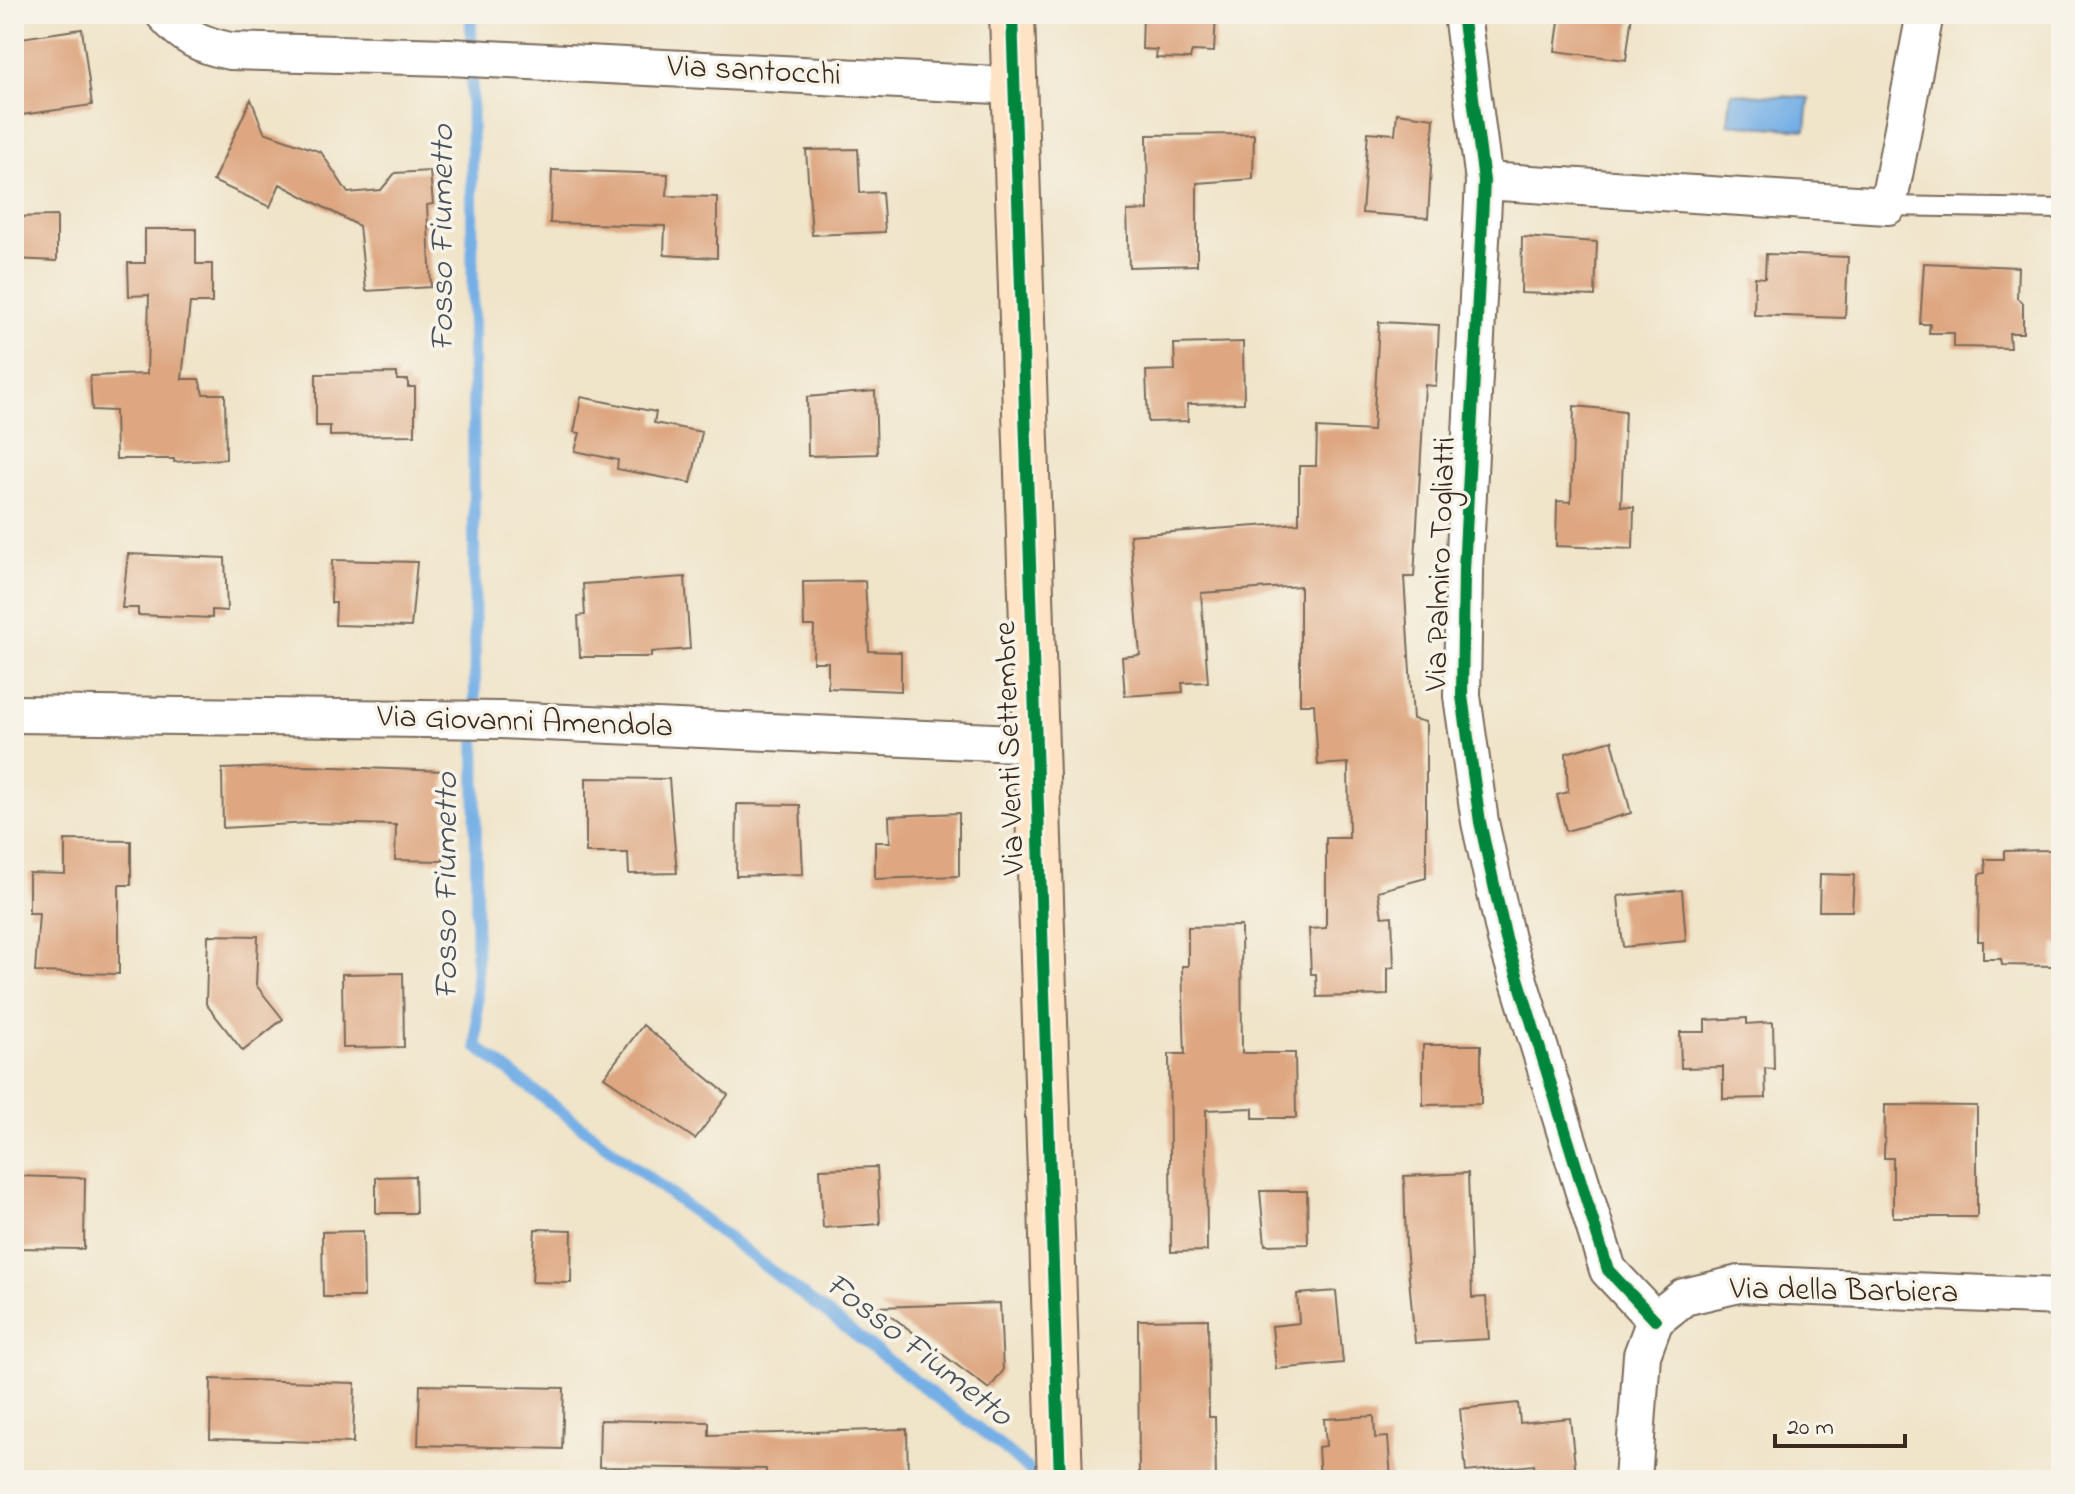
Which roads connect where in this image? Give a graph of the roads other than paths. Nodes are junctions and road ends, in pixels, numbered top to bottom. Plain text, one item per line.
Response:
1 (164, 14) edge
2 (1012, 14) edge
3 (1462, 14) edge
4 (1925, 14) edge
5 (1016, 86) junction
6 (1484, 181) junction
7 (1888, 206) junction
8 (2061, 209) edge
9 (14, 714) edge
10 (1036, 744) junction
11 (2061, 1297) edge
12 (1655, 1320) junction
13 (1060, 1474) edge
14 (1633, 1480) edge

1 - 5 street, Via santocchi
2 - 5 street, Via Venti Settembre
3 - 6 street, Via Palmiro Togliatti
4 - 7 street
5 - 10 street, Via Venti Settembre
6 - 7 street
6 - 12 street, Via Palmiro Togliatti
7 - 8 lane
9 - 10 street, Via Giovanni Amendola
10 - 13 street, Via Venti Settembre
11 - 12 street, Via della Barbiera
12 - 14 street

